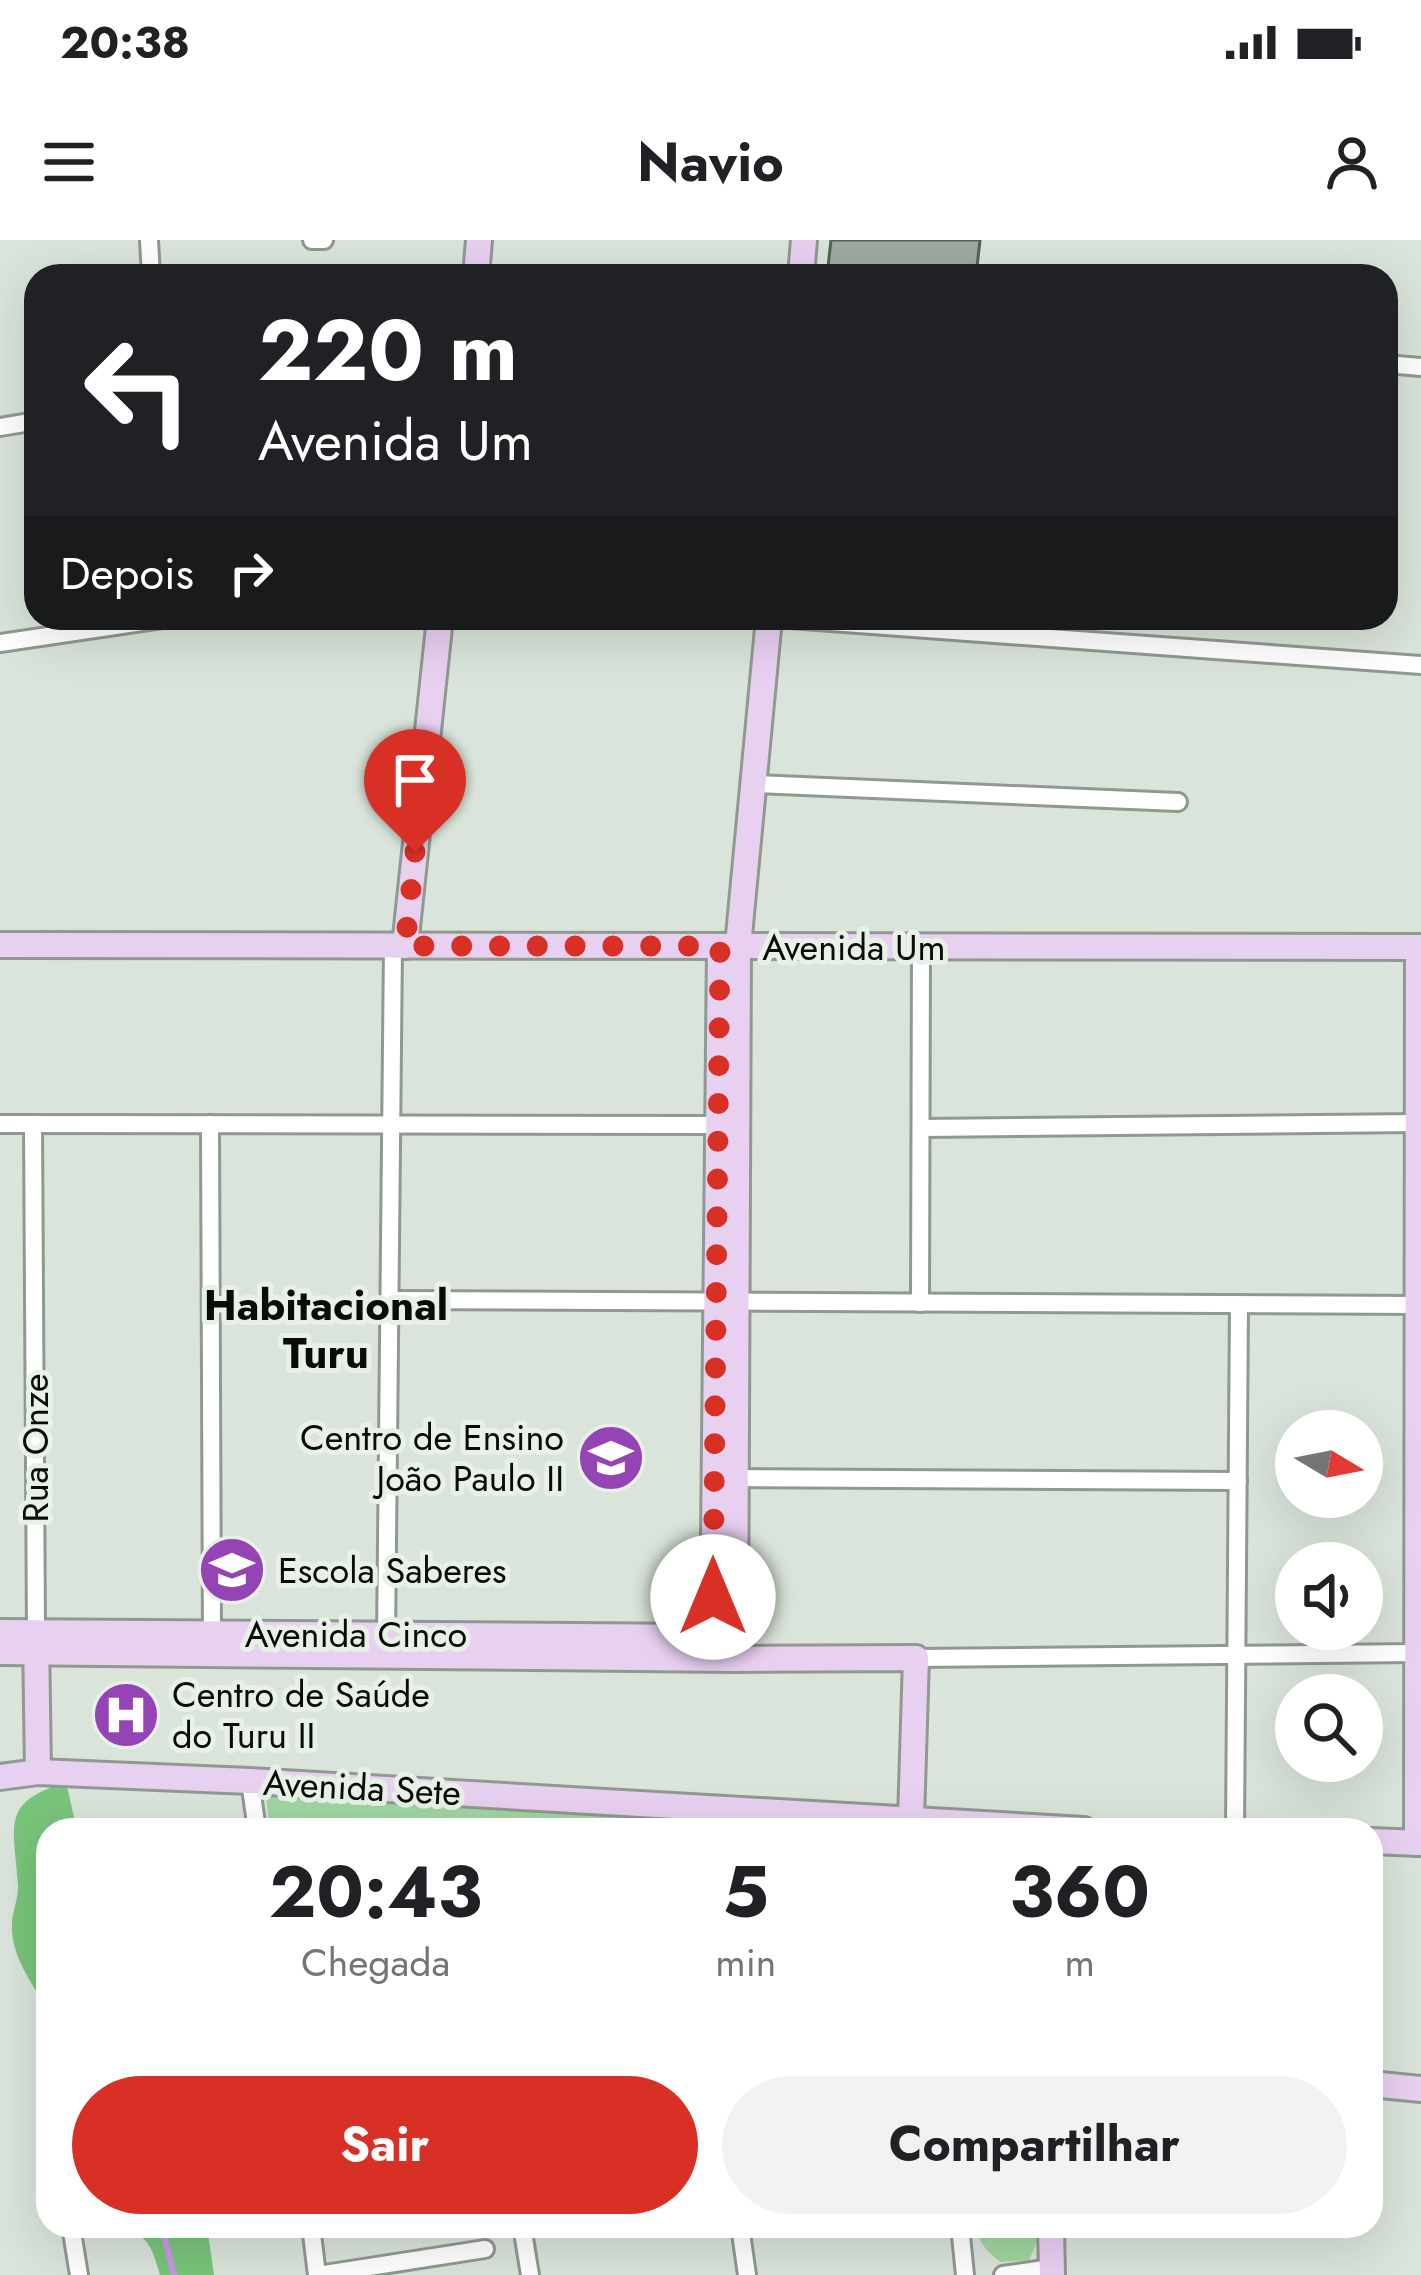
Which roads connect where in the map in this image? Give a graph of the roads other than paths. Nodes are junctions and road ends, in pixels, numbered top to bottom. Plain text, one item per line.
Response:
1 (312, 240) edge
2 (324, 240) edge
3 (88, 630) edge
4 (438, 630) edge
5 (771, 630) edge
6 (941, 630) edge
7 (0, 643) edge
8 (1421, 664) edge
9 (754, 784) junction
10 (1178, 802) dead end
11 (0, 945) edge
12 (399, 946) junction
13 (729, 946) junction
14 (1420, 947) edge
15 (921, 948) junction
16 (1418, 1123) edge
17 (0, 1124) edge
18 (33, 1124) junction
19 (210, 1124) junction
20 (390, 1125) junction
21 (728, 1125) junction
22 (921, 1127) junction
23 (390, 1300) junction
24 (726, 1302) junction
25 (920, 1303) junction
26 (1239, 1304) junction
27 (1419, 1305) edge
28 (725, 1478) junction
29 (1238, 1481) junction
30 (0, 1632) edge
31 (712, 1637) junction
32 (36, 1642) junction
33 (212, 1644) junction
34 (386, 1645) junction
35 (0, 1652) edge
36 (1417, 1653) junction
37 (1236, 1656) junction
38 (916, 1658) junction
39 (735, 1659) junction
40 (38, 1772) junction
41 (0, 1777) edge
42 (250, 1781) junction
43 (684, 1817) edge
44 (255, 1818) edge
45 (911, 1818) edge
46 (1235, 1818) edge
47 (1383, 1842) edge
48 (1419, 1843) edge
49 (1383, 2085) edge
50 (1421, 2089) edge
51 (73, 2238) edge
52 (313, 2238) edge
53 (524, 2238) edge
54 (742, 2238) edge
55 (961, 2238) edge
56 (1051, 2238) edge
57 (485, 2249) dead end
58 (1052, 2271) edge
59 (79, 2275) edge
60 (318, 2275) edge
61 (530, 2275) edge
62 (747, 2275) edge
63 (965, 2275) edge
64 (1004, 2275) edge

1 - 2 street
3 - 7 street
4 - 12 street
5 - 9 street
6 - 8 street
9 - 10 street
9 - 13 street
11 - 12 street, Avenida Um
12 - 13 street, Avenida Um
12 - 20 street
13 - 15 street, Avenida Um
13 - 21 street
14 - 15 street, Avenida Um
14 - 16 street
15 - 22 street
16 - 22 street
16 - 27 street
17 - 18 street
18 - 19 street
18 - 32 street, Rua Onze
19 - 20 street
19 - 33 street
20 - 21 street
20 - 23 street
21 - 24 street
22 - 25 street
23 - 24 street
23 - 34 street
24 - 25 street
24 - 28 street
25 - 26 street
26 - 27 street
26 - 29 street
27 - 36 street
28 - 29 street
28 - 31 street
28 - 39 street
29 - 37 street
30 - 32 street
31 - 34 street, Avenida Cinco
31 - 39 street
32 - 33 street
32 - 35 street
32 - 40 street, Rua Onze
33 - 34 street
34 - 39 street
36 - 37 street
36 - 48 street
37 - 38 street
37 - 46 street
38 - 39 street
38 - 45 street
40 - 41 street, Avenida Sete
40 - 42 street, Avenida Sete
42 - 43 street, Avenida Sete
42 - 44 street
47 - 48 street
49 - 50 street
51 - 59 street
52 - 60 street
53 - 61 street
54 - 62 street
55 - 63 street
56 - 58 street
57 - 60 street
58 - 64 street

